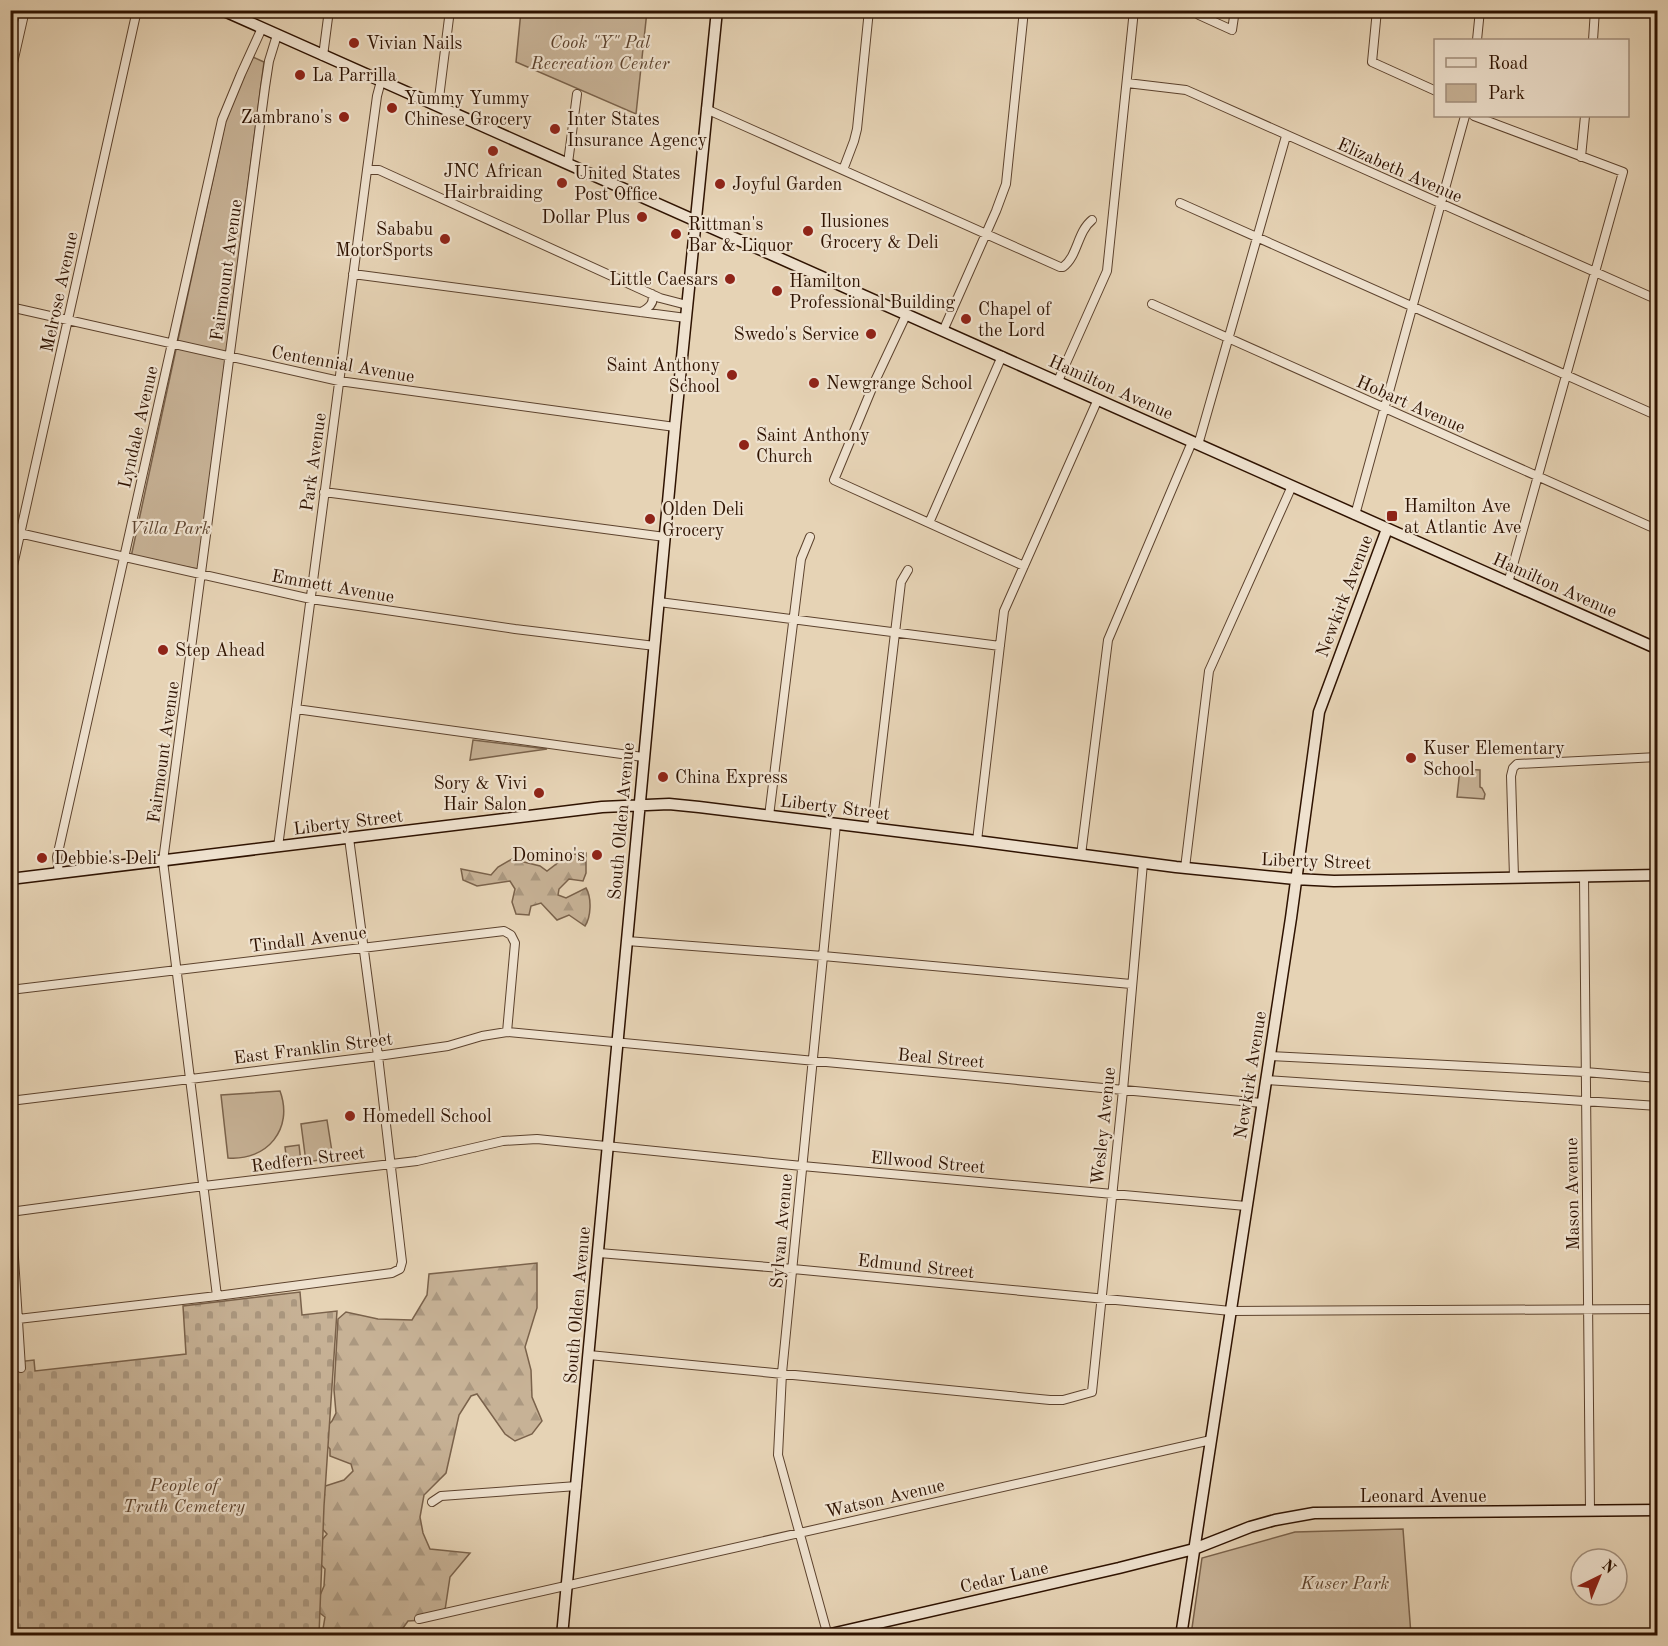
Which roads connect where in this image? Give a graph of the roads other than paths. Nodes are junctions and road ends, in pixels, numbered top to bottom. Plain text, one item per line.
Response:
1 (25, 10) edge
2 (137, 10) edge
3 (222, 10) edge
4 (328, 10) edge
5 (450, 10) edge
6 (717, 10) edge
7 (869, 10) edge
8 (1024, 10) edge
9 (1134, 10) edge
10 (1235, 10) edge
11 (1377, 10) edge
12 (1480, 10) edge
13 (1595, 10) edge
14 (1199, 15) dead end
15 (262, 28) junction
16 (277, 35) junction
17 (1477, 39) edge
18 (1593, 39) edge
19 (323, 56) junction
20 (10, 76) edge
21 (381, 81) junction
22 (1126, 83) junction
23 (1434, 90) edge
24 (577, 94) dead end
25 (438, 106) junction
26 (706, 109) junction
27 (1465, 117) edge
28 (1477, 117) edge
29 (1585, 117) edge
30 (1286, 136) junction
31 (1581, 157) junction
32 (568, 163) junction
33 (367, 170) junction
34 (843, 170) junction
35 (1180, 202) dead end
36 (1441, 204) junction
37 (1092, 220) dead end
38 (696, 221) junction
39 (986, 233) junction
40 (1256, 236) junction
41 (1595, 272) junction
42 (353, 274) junction
43 (652, 294) junction
44 (1658, 300) edge
45 (1152, 304) dead end
46 (687, 305) junction
47 (1413, 306) junction
48 (10, 308) edge
49 (641, 312) junction
50 (906, 315) junction
51 (686, 318) junction
52 (68, 321) junction
53 (943, 331) junction
54 (1229, 338) junction
55 (172, 345) junction
56 (1002, 356) junction
57 (230, 357) junction
58 (1566, 375) junction
59 (339, 381) junction
60 (1058, 381) junction
61 (1098, 399) junction
62 (1384, 408) junction
63 (1658, 416) edge
64 (675, 427) junction
65 (1195, 443) junction
66 (1538, 477) junction
67 (1292, 486) junction
68 (324, 492) junction
69 (1355, 514) junction
70 (929, 523) junction
71 (1387, 529) junction
72 (1658, 530) edge
73 (10, 531) edge
74 (21, 533) junction
75 (665, 537) junction
76 (810, 537) dead end
77 (125, 558) junction
78 (1024, 566) junction
79 (908, 570) dead end
80 (202, 575) junction
81 (10, 579) edge
82 (1508, 583) junction
83 (311, 599) junction
84 (659, 602) junction
85 (794, 619) junction
86 (896, 632) junction
87 (655, 646) junction
88 (1000, 646) junction
89 (1658, 649) edge
90 (296, 710) junction
91 (644, 757) junction
92 (1658, 757) edge
93 (639, 805) junction
94 (770, 816) junction
95 (836, 824) junction
96 (872, 828) junction
97 (349, 838) junction
98 (977, 841) junction
99 (278, 847) junction
100 (1081, 855) junction
101 (163, 861) junction
102 (1143, 863) junction
103 (1185, 868) junction
104 (59, 873) junction
105 (1658, 875) edge
106 (1514, 877) junction
107 (1584, 877) junction
108 (10, 879) edge
109 (1295, 879) junction
110 (627, 941) junction
111 (364, 948) junction
112 (823, 956) junction
113 (177, 970) junction
114 (1131, 984) junction
115 (10, 990) edge
116 (507, 1032) junction
117 (617, 1043) junction
118 (378, 1056) junction
119 (1270, 1056) junction
120 (813, 1062) junction
121 (1585, 1072) junction
122 (189, 1078) junction
123 (1658, 1078) edge
124 (1266, 1080) junction
125 (1123, 1090) junction
126 (10, 1101) edge
127 (1586, 1101) junction
128 (1262, 1103) junction
129 (1658, 1106) edge
130 (608, 1148) junction
131 (390, 1164) junction
132 (802, 1166) junction
133 (204, 1186) junction
134 (1111, 1194) junction
135 (10, 1195) edge
136 (1246, 1206) junction
137 (11, 1212) edge
138 (599, 1253) junction
139 (793, 1269) junction
140 (217, 1296) junction
141 (1101, 1300) junction
142 (1658, 1309) edge
143 (1588, 1310) junction
144 (1230, 1311) junction
145 (18, 1319) junction
146 (589, 1355) junction
147 (21, 1368) dead end
148 (782, 1372) junction
149 (1211, 1440) junction
150 (576, 1486) junction
151 (432, 1502) dead end
152 (1590, 1510) junction
153 (1658, 1510) edge
154 (799, 1533) junction
155 (1194, 1549) junction
156 (566, 1587) junction
157 (419, 1619) dead end
158 (562, 1635) edge
159 (826, 1635) edge
160 (1181, 1635) edge

1 - 20 street
2 - 52 street, Melrose Avenue
3 - 15 street, Hamilton Avenue
4 - 19 street
5 - 25 street
6 - 26 street, South Olden Avenue
7 - 34 street
8 - 39 street
9 - 22 street
10 - 14 street
11 - 23 street
12 - 17 street
13 - 18 street
15 - 16 street, Hamilton Avenue
15 - 55 street, Lyndale Avenue
16 - 19 street, Hamilton Avenue
16 - 57 street, Fairmount Avenue
19 - 21 street, Hamilton Avenue
21 - 25 street, Hamilton Avenue
21 - 33 street, Park Avenue
22 - 30 street, Elizabeth Avenue
22 - 60 street
24 - 32 street
25 - 32 street, Hamilton Avenue
26 - 34 street
26 - 38 street, South Olden Avenue
27 - 36 street
28 - 31 street
29 - 31 street
30 - 36 street, Elizabeth Avenue
30 - 40 street
31 - 41 street
32 - 38 street, Hamilton Avenue
33 - 42 street, Park Avenue
33 - 43 street
34 - 39 street
35 - 40 street
36 - 41 street, Elizabeth Avenue
36 - 47 street
37 - 39 street
38 - 46 street, South Olden Avenue
38 - 50 street, Hamilton Avenue
39 - 53 street
40 - 47 street
40 - 54 street
41 - 44 street, Elizabeth Avenue
41 - 58 street
42 - 49 street
42 - 59 street, Park Avenue
43 - 46 street
43 - 49 street
45 - 54 street, Hobart Avenue
46 - 51 street, South Olden Avenue
47 - 58 street
47 - 62 street
48 - 52 street, Centennial Avenue
49 - 51 street
50 - 53 street, Hamilton Avenue
50 - 70 street
51 - 64 street, South Olden Avenue
52 - 55 street, Centennial Avenue
52 - 74 street, Melrose Avenue
53 - 56 street, Hamilton Avenue
54 - 62 street, Hobart Avenue
54 - 65 street
55 - 57 street, Centennial Avenue
55 - 77 street, Lyndale Avenue
56 - 60 street, Hamilton Avenue
56 - 70 street
57 - 59 street, Centennial Avenue
57 - 80 street, Fairmount Avenue
58 - 63 street
58 - 66 street
59 - 64 street, Centennial Avenue
59 - 68 street, Park Avenue
60 - 61 street, Hamilton Avenue
61 - 65 street, Hamilton Avenue
61 - 78 street
62 - 66 street, Hobart Avenue
62 - 69 street
64 - 75 street, South Olden Avenue
65 - 67 street, Hamilton Avenue
65 - 100 street
66 - 72 street, Hobart Avenue
66 - 82 street
67 - 69 street, Hamilton Avenue
67 - 103 street
68 - 75 street
68 - 83 street, Park Avenue
69 - 71 street, Hamilton Avenue
70 - 78 street
71 - 82 street, Hamilton Avenue
71 - 109 street, Newkirk Avenue
73 - 74 street, Emmett Avenue
74 - 77 street, Emmett Avenue
74 - 81 street, Melrose Avenue
75 - 84 street, South Olden Avenue
76 - 85 street
77 - 80 street, Emmett Avenue
77 - 104 street, Lyndale Avenue
78 - 88 street
79 - 86 street
80 - 83 street, Emmett Avenue
80 - 101 street, Fairmount Avenue
82 - 89 street, Hamilton Avenue
83 - 87 street, Emmett Avenue
83 - 90 street, Park Avenue
84 - 85 street
84 - 87 street, South Olden Avenue
85 - 86 street
85 - 94 street
86 - 88 street
86 - 96 street
87 - 91 street, South Olden Avenue
88 - 98 street
90 - 91 street
90 - 99 street, Park Avenue
91 - 93 street, South Olden Avenue
92 - 106 street
93 - 94 street, Liberty Street
93 - 97 street, Liberty Street
93 - 110 street, South Olden Avenue
94 - 95 street, Liberty Street
95 - 96 street, Liberty Street
95 - 112 street, Sylvan Avenue
96 - 98 street, Liberty Street
97 - 99 street, Liberty Street
97 - 111 street
98 - 100 street, Liberty Street
99 - 101 street, Liberty Street
100 - 102 street, Liberty Street
101 - 104 street, Liberty Street
101 - 113 street, Fairmount Avenue
102 - 103 street, Liberty Street
102 - 114 street, Wesley Avenue
103 - 109 street, Liberty Street
104 - 108 street, Liberty Street
105 - 107 street, Liberty Street
106 - 107 street, Liberty Street
106 - 109 street, Liberty Street
107 - 121 street, Mason Avenue
109 - 119 street, Newkirk Avenue
110 - 112 street
110 - 117 street, South Olden Avenue
111 - 113 street, Tindall Avenue
111 - 116 street, Tindall Avenue
111 - 118 street
112 - 114 street
112 - 120 street, Sylvan Avenue
113 - 115 street, Tindall Avenue
113 - 122 street, Fairmount Avenue
114 - 125 street, Wesley Avenue
116 - 117 street, East Franklin Street
116 - 118 street, East Franklin Street
117 - 120 street, Beal Street
117 - 130 street, South Olden Avenue
118 - 122 street, East Franklin Street
118 - 131 street
119 - 121 street
119 - 124 street, Newkirk Avenue
120 - 125 street, Beal Street
120 - 132 street, Sylvan Avenue
121 - 123 street
121 - 127 street, Mason Avenue
122 - 126 street, East Franklin Street
122 - 133 street, Fairmount Avenue
124 - 127 street
124 - 128 street, Newkirk Avenue
125 - 128 street, Beal Street
125 - 134 street, Wesley Avenue
127 - 129 street
127 - 143 street, Mason Avenue
128 - 136 street, Newkirk Avenue
130 - 131 street, Redfern Street
130 - 132 street, Ellwood Street
130 - 138 street, South Olden Avenue
131 - 133 street, Redfern Street
131 - 140 street
132 - 134 street, Ellwood Street
132 - 139 street, Sylvan Avenue
133 - 137 street, Redfern Street
133 - 140 street, Fairmount Avenue
134 - 136 street, Ellwood Street
134 - 141 street, Wesley Avenue
135 - 137 street
136 - 144 street, Newkirk Avenue
137 - 145 street
138 - 139 street, Edmund Street
138 - 146 street, South Olden Avenue
139 - 141 street, Edmund Street
139 - 148 street, Sylvan Avenue
140 - 145 street
141 - 144 street, Edmund Street
141 - 148 street, Wesley Avenue
142 - 143 street, Edmund Street
143 - 144 street, Edmund Street
143 - 152 street, Mason Avenue
144 - 149 street, Newkirk Avenue
145 - 147 street
146 - 148 street
146 - 150 street, South Olden Avenue
148 - 154 street, Sylvan Avenue
149 - 154 street, Watson Avenue
149 - 155 street, Newkirk Avenue
150 - 151 street
150 - 156 street, South Olden Avenue
152 - 153 street, Leonard Avenue
152 - 155 street, Leonard Avenue
154 - 156 street, Watson Avenue
154 - 159 street, Sylvan Avenue
155 - 159 street, Cedar Lane
155 - 160 street, Newkirk Avenue
156 - 157 street, Watson Avenue
156 - 158 street, South Olden Avenue

